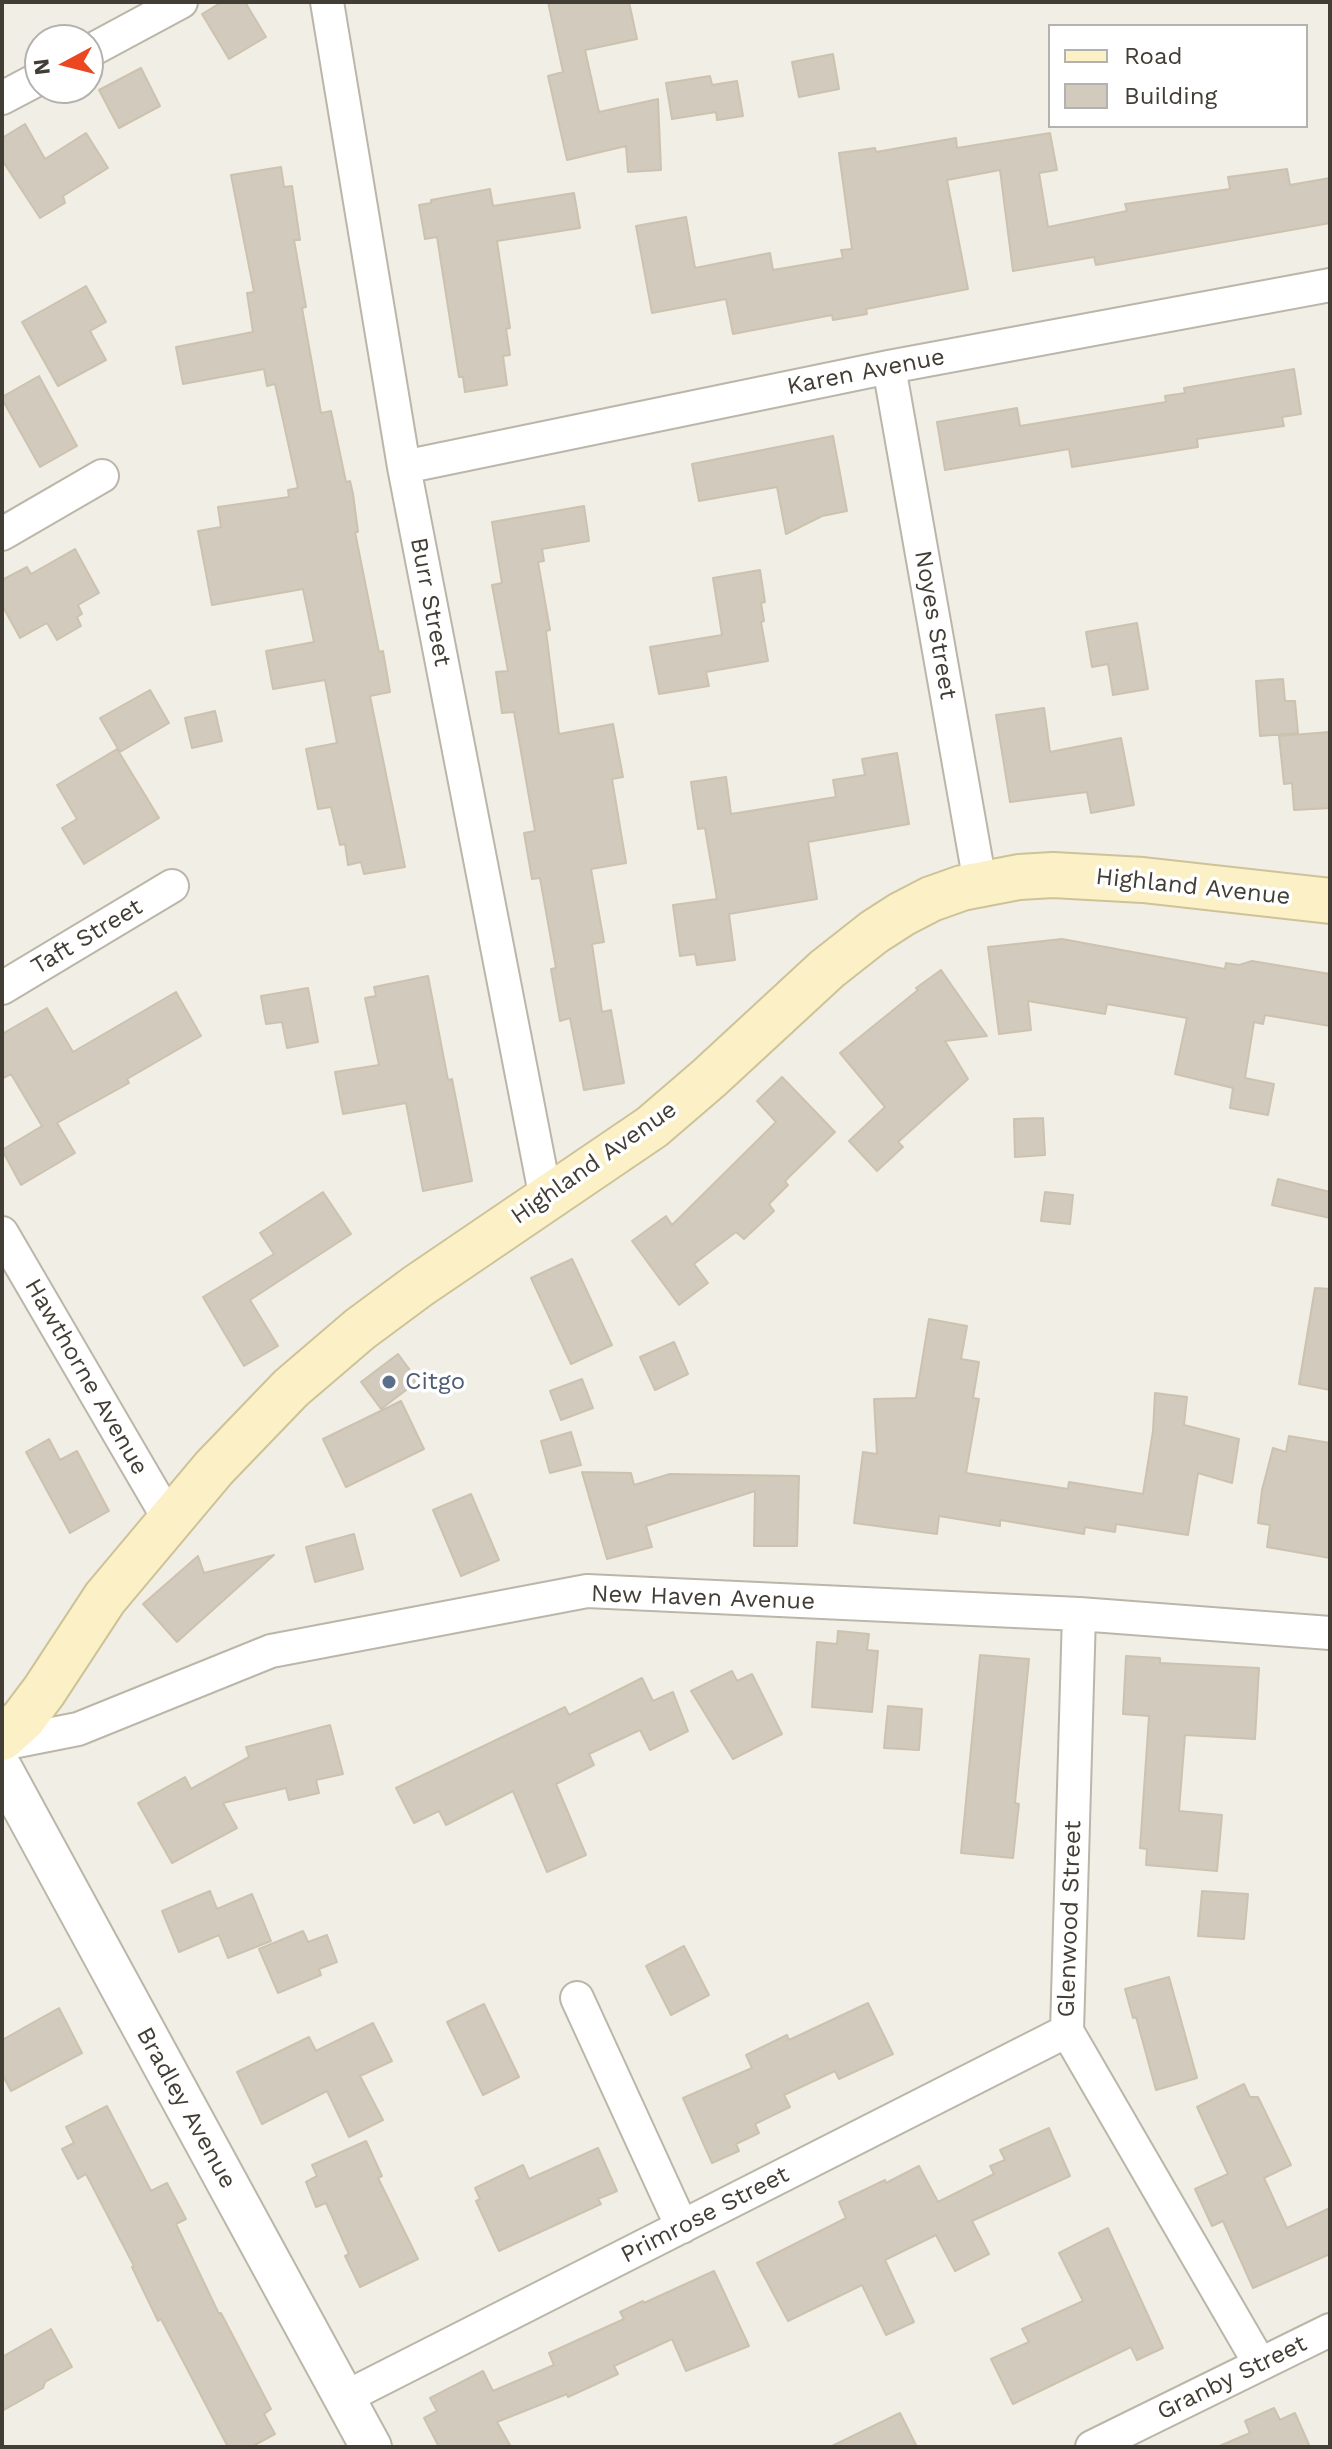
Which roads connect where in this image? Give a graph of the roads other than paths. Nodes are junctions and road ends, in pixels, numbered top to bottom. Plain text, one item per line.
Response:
1 (181, 2) edge
2 (327, 2) edge
3 (104, 43) edge
4 (24, 86) edge
5 (2, 98) edge
6 (1330, 285) edge
7 (889, 367) junction
8 (404, 467) junction
9 (102, 476) dead end
10 (2, 534) edge
11 (980, 883) junction
12 (172, 886) dead end
13 (1330, 901) edge
14 (2, 988) edge
15 (546, 1199) junction
16 (2, 1233) edge
17 (170, 1521) junction
18 (1079, 1614) junction
19 (1330, 1633) edge
20 (2, 1741) edge
21 (2, 1769) edge
22 (577, 1998) dead end
23 (1067, 2031) junction
24 (682, 2227) junction
25 (1330, 2330) edge
26 (1260, 2364) junction
27 (344, 2398) junction
28 (371, 2447) edge
29 (1092, 2447) edge

1 - 3 street
2 - 8 street, Burr Street
4 - 5 street
6 - 7 street, Karen Avenue
7 - 8 street, Karen Avenue
7 - 11 street, Noyes Street
8 - 15 street, Burr Street
9 - 10 street
11 - 13 main road, Highland Avenue
11 - 15 main road, Highland Avenue
12 - 14 street, Taft Street
15 - 17 main road, Highland Avenue
16 - 17 street, Hawthorne Avenue
17 - 20 main road, Highland Avenue
18 - 19 street, New Haven Avenue
18 - 20 street, New Haven Avenue
18 - 23 street, Glenwood Street
21 - 27 street, Bradley Avenue
22 - 24 street
23 - 24 street, Primrose Street
23 - 26 street, Glenwood Street
24 - 27 street, Primrose Street
25 - 26 street, Granby Street
26 - 29 street, Granby Street
27 - 28 street, Bradley Avenue

